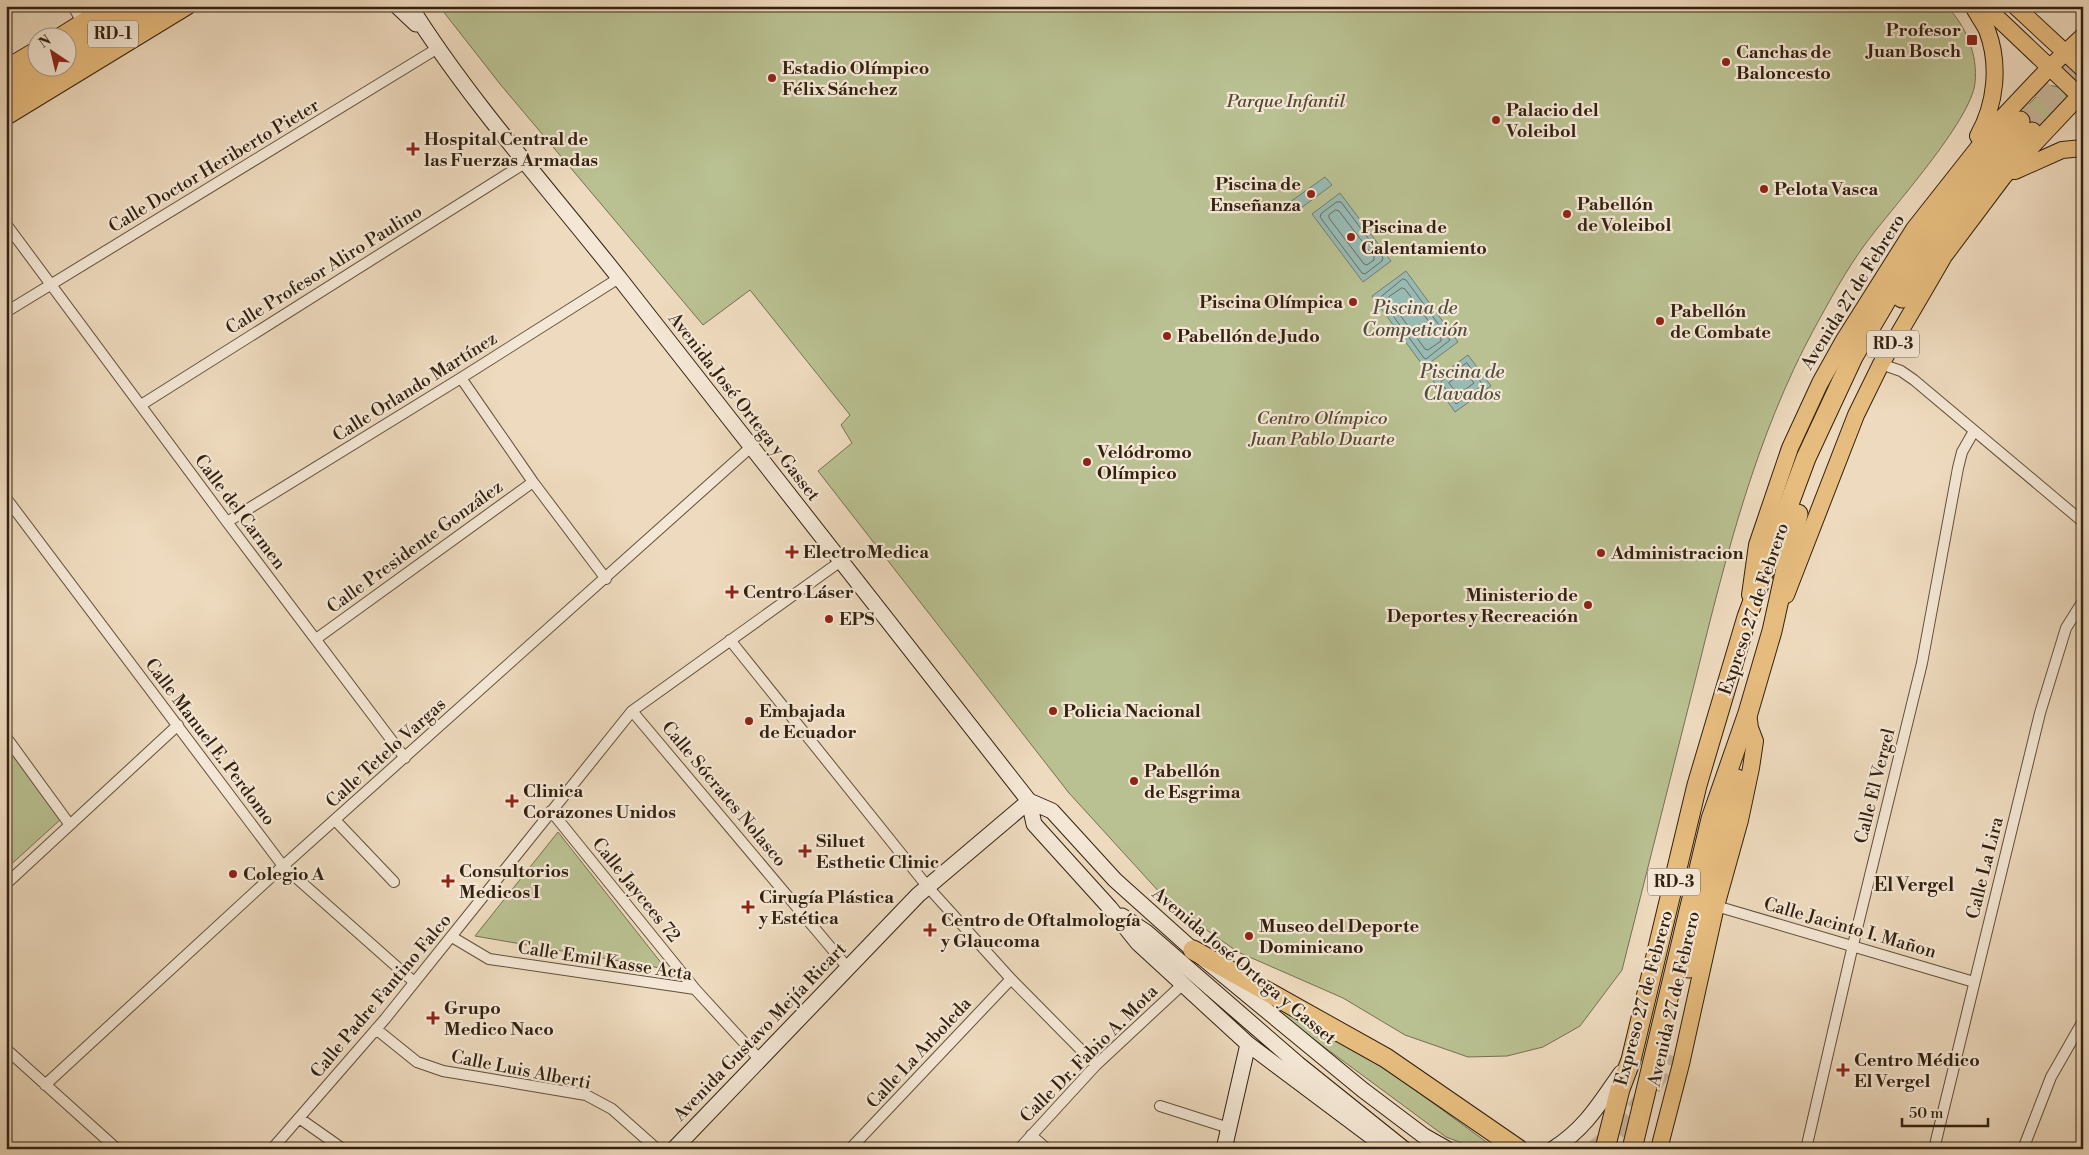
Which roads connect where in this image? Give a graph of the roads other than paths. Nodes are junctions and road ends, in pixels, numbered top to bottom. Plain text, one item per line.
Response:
1 (73, 6) edge
2 (108, 6) edge
3 (130, 6) edge
4 (158, 6) edge
5 (188, 6) edge
6 (396, 6) edge
7 (410, 6) edge
8 (1973, 6) edge
9 (1985, 6) edge
10 (2015, 6) edge
11 (82, 22) junction
12 (73, 28) edge
13 (2083, 36) edge
14 (78, 39) edge
15 (434, 42) junction
16 (2066, 53) junction
17 (28, 55) edge
18 (78, 56) edge
19 (2050, 67) junction
20 (6, 68) edge
21 (28, 69) edge
22 (2083, 69) edge
23 (42, 78) edge
24 (6, 82) edge
25 (2082, 96) edge
26 (6, 100) edge
27 (6, 117) edge
28 (2083, 148) edge
29 (526, 163) junction
30 (2004, 176) junction
31 (1954, 179) junction
32 (6, 224) edge
33 (619, 278) junction
34 (51, 284) junction
35 (6, 312) edge
36 (1881, 364) junction
37 (461, 378) junction
38 (141, 405) junction
39 (1974, 431) junction
40 (751, 447) junction
41 (533, 482) junction
42 (6, 498) edge
43 (227, 522) junction
44 (2083, 522) edge
45 (842, 561) junction
46 (606, 579) junction
47 (2083, 600) edge
48 (1747, 617) junction
49 (1772, 631) junction
50 (316, 639) junction
51 (730, 640) junction
52 (632, 710) junction
53 (1749, 721) junction
54 (178, 725) junction
55 (6, 737) edge
56 (405, 758) junction
57 (1029, 801) junction
58 (551, 811) junction
59 (335, 820) junction
60 (70, 825) junction
61 (283, 866) junction
62 (394, 882) dead end
63 (6, 884) edge
64 (927, 886) junction
65 (1716, 906) junction
66 (1110, 908) junction
67 (452, 937) junction
68 (1853, 945) junction
69 (1193, 950) junction
70 (848, 968) junction
71 (1011, 979) junction
72 (414, 982) junction
73 (1974, 982) junction
74 (1183, 984) junction
75 (695, 989) junction
76 (2083, 1022) edge
77 (376, 1029) junction
78 (1248, 1044) junction
79 (6, 1049) edge
80 (1668, 1054) tunnel mouth
81 (760, 1060) junction
82 (1631, 1060) junction
83 (1096, 1065) junction
84 (45, 1085) junction
85 (1160, 1106) dead end
86 (299, 1118) junction
87 (1229, 1128) junction
88 (1031, 1135) junction
89 (1371, 1142) edge
90 (117, 1149) edge
91 (272, 1149) edge
92 (343, 1149) edge
93 (657, 1149) edge
94 (674, 1149) edge
95 (850, 1149) edge
96 (1019, 1149) edge
97 (1047, 1149) edge
98 (1224, 1149) edge
99 (1388, 1149) edge
100 (1404, 1149) edge
101 (1447, 1149) edge
102 (1518, 1149) edge
103 (1553, 1149) edge
104 (1605, 1149) edge
105 (1632, 1149) edge
106 (1659, 1149) edge
107 (1806, 1149) edge
108 (1934, 1149) edge
109 (2023, 1149) edge

1 - 11 street
2 - 11 main road, RD-1
3 - 14 highway, RD-1
4 - 18 highway, RD-1
5 - 27 main road, RD-1
6 - 15 main road, Avenida José Ortega y Gasset
7 - 15 main road, Avenida José Ortega y Gasset
8 - 31 main road
9 - 19 main road
10 - 16 main road
11 - 12 main road, RD-1
13 - 16 main road, Avenida 27 de Febrero / RD-3
15 - 29 main road, Avenida José Ortega y Gasset
15 - 34 street, Calle Doctor Heriberto Pieter
16 - 19 main road, Avenida 27 de Febrero / RD-3
16 - 22 main road
17 - 20 main road
19 - 25 main road
19 - 31 main road, Avenida 27 de Febrero / RD-3
21 - 24 highway
23 - 26 highway
25 - 30 main road, RD-3
28 - 30 main road
29 - 33 main road, Avenida José Ortega y Gasset
29 - 38 street, Calle Profesor Aliro Paulino
30 - 36 main road, RD-3
31 - 48 main road, Avenida 27 de Febrero / RD-3
32 - 34 street
33 - 37 street, Calle Orlando Martínez
33 - 40 main road, Avenida José Ortega y Gasset
34 - 35 street, Calle Doctor Heriberto Pieter
34 - 38 street, Calle del Carmen
36 - 39 street
36 - 49 main road, RD-3
37 - 41 street
37 - 43 street, Calle Orlando Martínez
38 - 43 street, Calle del Carmen
39 - 44 street
39 - 68 street, Calle El Vergel
40 - 45 main road, Avenida José Ortega y Gasset
40 - 46 street, Calle Tetelo Vargas
41 - 46 street
41 - 50 street, Calle Presidente González
42 - 54 street, Calle Manuel E. Perdomo
43 - 50 street, Calle del Carmen
45 - 51 street, Calle Padre Fantino Falco
45 - 57 main road, Avenida José Ortega y Gasset
46 - 56 street, Calle Tetelo Vargas
47 - 73 street, Calle La Lira
48 - 49 highway, Expreso 27 de Febrero / RD-3
48 - 82 highway, Expreso 27 de Febrero / RD-3
49 - 53 highway, Expreso 27 de Febrero / RD-3
50 - 56 street, Calle del Carmen
51 - 52 street, Calle Padre Fantino Falco
51 - 64 street
52 - 58 street, Calle Padre Fantino Falco
52 - 70 street, Calle Sócrates Nolasco
53 - 65 main road, Avenida 27 de Febrero / RD-3
53 - 80 highway
53 - 105 highway, Expreso 27 de Febrero / RD-3
54 - 60 street
54 - 61 street, Calle Manuel E. Perdomo
55 - 60 street
56 - 59 street, Calle Tetelo Vargas
57 - 64 main road, Avenida Gustavo Mejía Ricart
57 - 66 main road, Avenida José Ortega y Gasset
57 - 69 main road, Avenida José Ortega y Gasset
58 - 67 street, Calle Padre Fantino Falco
58 - 75 street, Calle Jaycees 72
59 - 61 street, Calle Tetelo Vargas
59 - 62 street
60 - 63 street
61 - 72 street, Calle Manuel E. Perdomo
61 - 84 street, Calle Tetelo Vargas
64 - 70 main road, Avenida Gustavo Mejía Ricart
64 - 71 street
65 - 68 street, Calle Jacinto I. Mañon
65 - 106 main road, Avenida 27 de Febrero / RD-3
66 - 74 main road, Avenida José Ortega y Gasset
66 - 100 main road
67 - 72 street, Calle Padre Fantino Falco
67 - 75 street, Calle Emil Kasse Acta
68 - 73 street, Calle Jacinto I. Mañon
68 - 107 street, Calle El Vergel
69 - 101 main road, Avenida José Ortega y Gasset
69 - 102 highway
70 - 81 main road, Avenida Gustavo Mejía Ricart
71 - 83 street
71 - 95 street, Calle La Arboleda
72 - 77 street, Calle Padre Fantino Falco
73 - 108 street, Calle La Lira
74 - 78 main road, Avenida José Ortega y Gasset
74 - 83 street, Calle Dr. Fabio A. Mota
75 - 81 street, Calle Emil Kasse Acta
76 - 109 street
77 - 86 street, Calle Padre Fantino Falco
77 - 93 street, Calle Luis Alberti
78 - 87 main road
78 - 89 main road, Avenida José Ortega y Gasset
79 - 84 street
81 - 94 main road, Avenida Gustavo Mejía Ricart
82 - 103 main road
82 - 104 highway, Expreso 27 de Febrero / RD-3
83 - 88 street, Calle Dr. Fabio A. Mota
84 - 90 street
85 - 87 street
86 - 91 street, Calle Padre Fantino Falco
86 - 92 street
87 - 98 main road
88 - 96 street, Calle Dr. Fabio A. Mota
88 - 97 street
89 - 99 main road, Avenida José Ortega y Gasset

